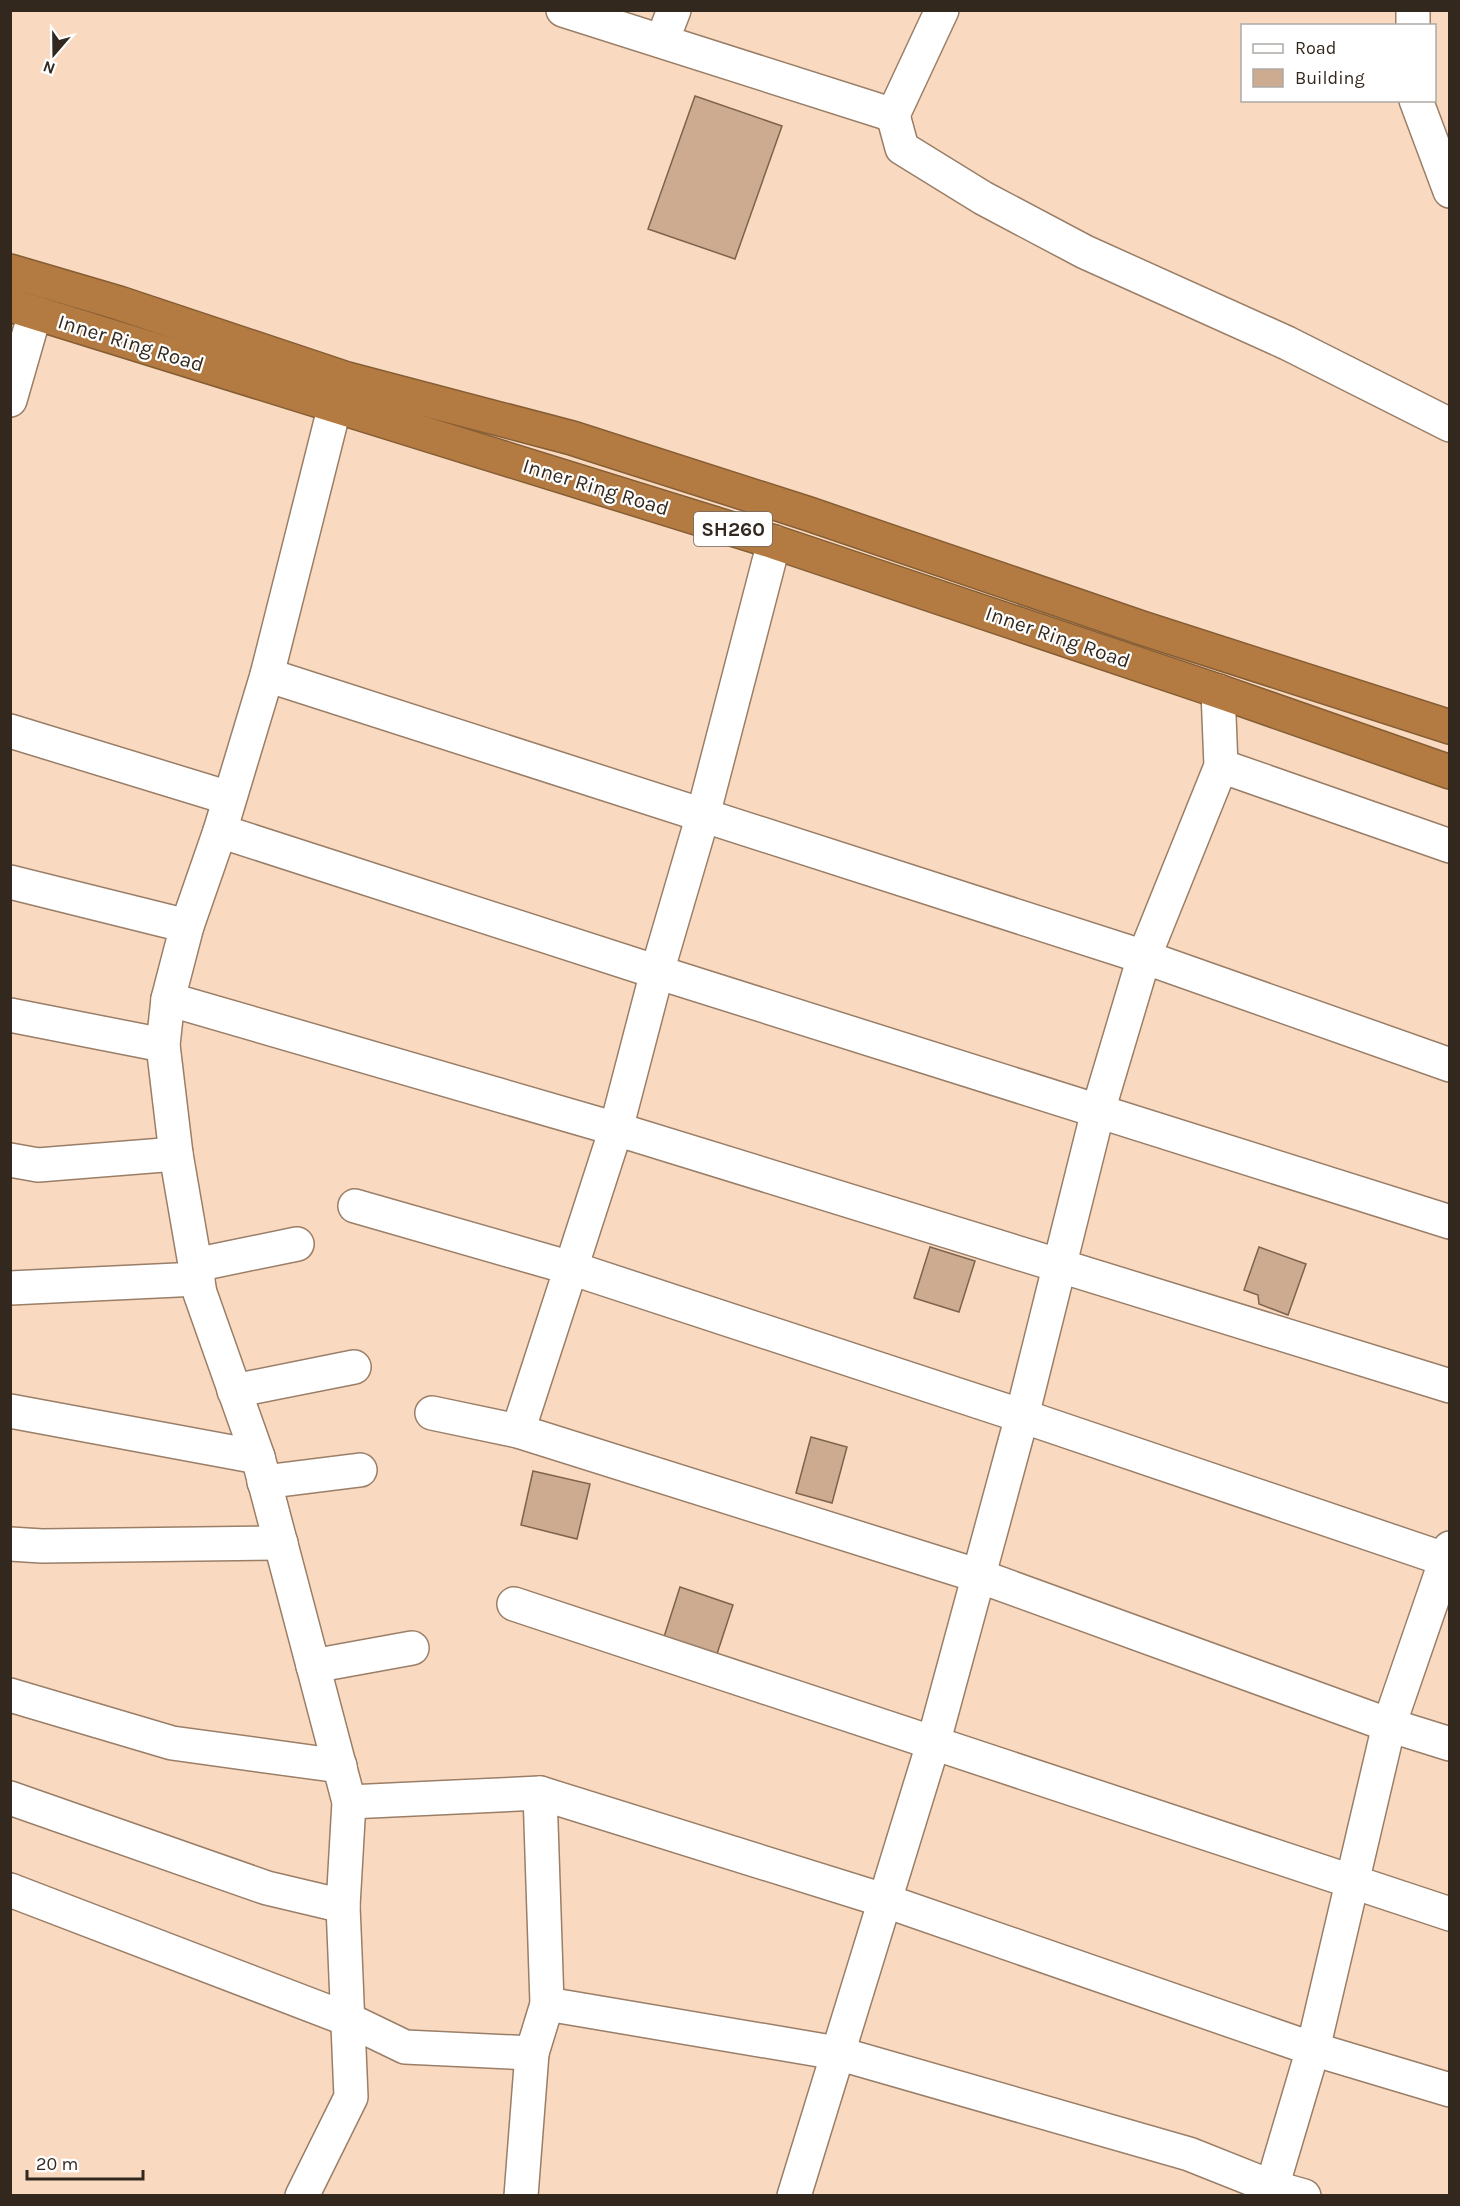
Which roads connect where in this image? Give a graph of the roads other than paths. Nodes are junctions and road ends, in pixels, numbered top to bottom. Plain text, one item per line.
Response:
1 (563, 10) edge
2 (674, 10) edge
3 (942, 10) edge
4 (662, 41) junction
5 (1417, 102) edge
6 (893, 115) junction
7 (1449, 191) edge
8 (10, 271) edge
9 (23, 309) edge
10 (10, 400) edge
11 (335, 405) junction
12 (1449, 425) edge
13 (774, 542) junction
14 (267, 675) junction
15 (1218, 691) junction
16 (1449, 727) edge
17 (10, 731) edge
18 (1221, 766) junction
19 (1449, 772) edge
20 (230, 798) junction
21 (703, 815) junction
22 (220, 831) junction
23 (1449, 846) edge
24 (10, 882) edge
25 (188, 926) junction
26 (1144, 957) junction
27 (657, 972) junction
28 (168, 999) junction
29 (10, 1015) edge
30 (163, 1045) junction
31 (1449, 1065) edge
32 (1098, 1111) junction
33 (616, 1129) junction
34 (176, 1154) junction
35 (10, 1160) edge
36 (355, 1206) dead end
37 (1449, 1222) edge
38 (297, 1244) dead end
39 (1059, 1266) junction
40 (571, 1268) junction
41 (197, 1272) junction
42 (10, 1288) edge
43 (354, 1367) dead end
44 (1449, 1386) edge
45 (234, 1391) junction
46 (10, 1411) edge
47 (432, 1413) dead end
48 (1022, 1416) junction
49 (518, 1431) junction
50 (261, 1470) junction
51 (360, 1470) dead end
52 (281, 1543) junction
53 (10, 1544) edge
54 (1448, 1557) edge
55 (979, 1576) junction
56 (514, 1604) dead end
57 (412, 1648) dead end
58 (313, 1666) junction
59 (10, 1695) edge
60 (1389, 1725) junction
61 (933, 1744) junction
62 (1449, 1744) edge
63 (340, 1766) junction
64 (540, 1793) junction
65 (10, 1798) edge
66 (350, 1802) junction
67 (1352, 1883) junction
68 (10, 1890) edge
69 (883, 1900) junction
70 (343, 1906) junction
71 (1449, 1914) edge
72 (547, 2004) junction
73 (347, 2019) junction
74 (1313, 2049) junction
75 (532, 2053) junction
76 (837, 2053) junction
77 (1449, 2090) edge
78 (1272, 2187) junction
79 (796, 2195) edge
80 (302, 2196) edge
81 (521, 2196) edge
82 (1304, 2196) edge

1 - 4 street
2 - 4 street
3 - 6 street
4 - 6 street
5 - 7 street
6 - 12 street
8 - 16 highway, Inner Ring Road
9 - 10 street
9 - 11 highway, Inner Ring Road / SH260
11 - 13 highway, Inner Ring Road / SH260
11 - 14 street
13 - 15 highway, Inner Ring Road / SH260
13 - 21 street
14 - 20 street
14 - 21 street
15 - 18 street
15 - 19 highway, Inner Ring Road / SH260
17 - 20 street
18 - 23 street
18 - 26 street
20 - 22 street
21 - 26 street
21 - 27 street
22 - 25 street
22 - 27 street
24 - 25 street
25 - 28 street
26 - 31 street
26 - 32 street
27 - 32 street
27 - 33 street
28 - 30 street
28 - 33 street
29 - 30 street
30 - 34 street
32 - 37 street
32 - 39 street
33 - 39 street
33 - 40 street
34 - 35 street
34 - 41 street
36 - 40 street
38 - 41 street
39 - 44 street
39 - 48 street
40 - 48 street
40 - 49 street
41 - 42 street
41 - 45 street
43 - 45 street
45 - 50 street
46 - 50 street
47 - 49 street
48 - 54 street
48 - 55 street
49 - 55 street
50 - 51 street
50 - 52 street
52 - 53 street
52 - 58 street
54 - 60 street
55 - 60 street
55 - 61 street
56 - 61 street
57 - 58 street
58 - 63 street
59 - 63 street
60 - 62 street
60 - 67 street
61 - 67 street
61 - 69 street
63 - 66 street
64 - 66 street
64 - 69 street
64 - 72 street
65 - 70 street
66 - 70 street
67 - 71 street
67 - 74 street
68 - 73 street
69 - 74 street
69 - 76 street
70 - 73 street
72 - 75 street
72 - 76 street
73 - 75 street
73 - 80 street
74 - 77 street
74 - 78 street
75 - 81 street
76 - 78 street
76 - 79 street
78 - 82 street

